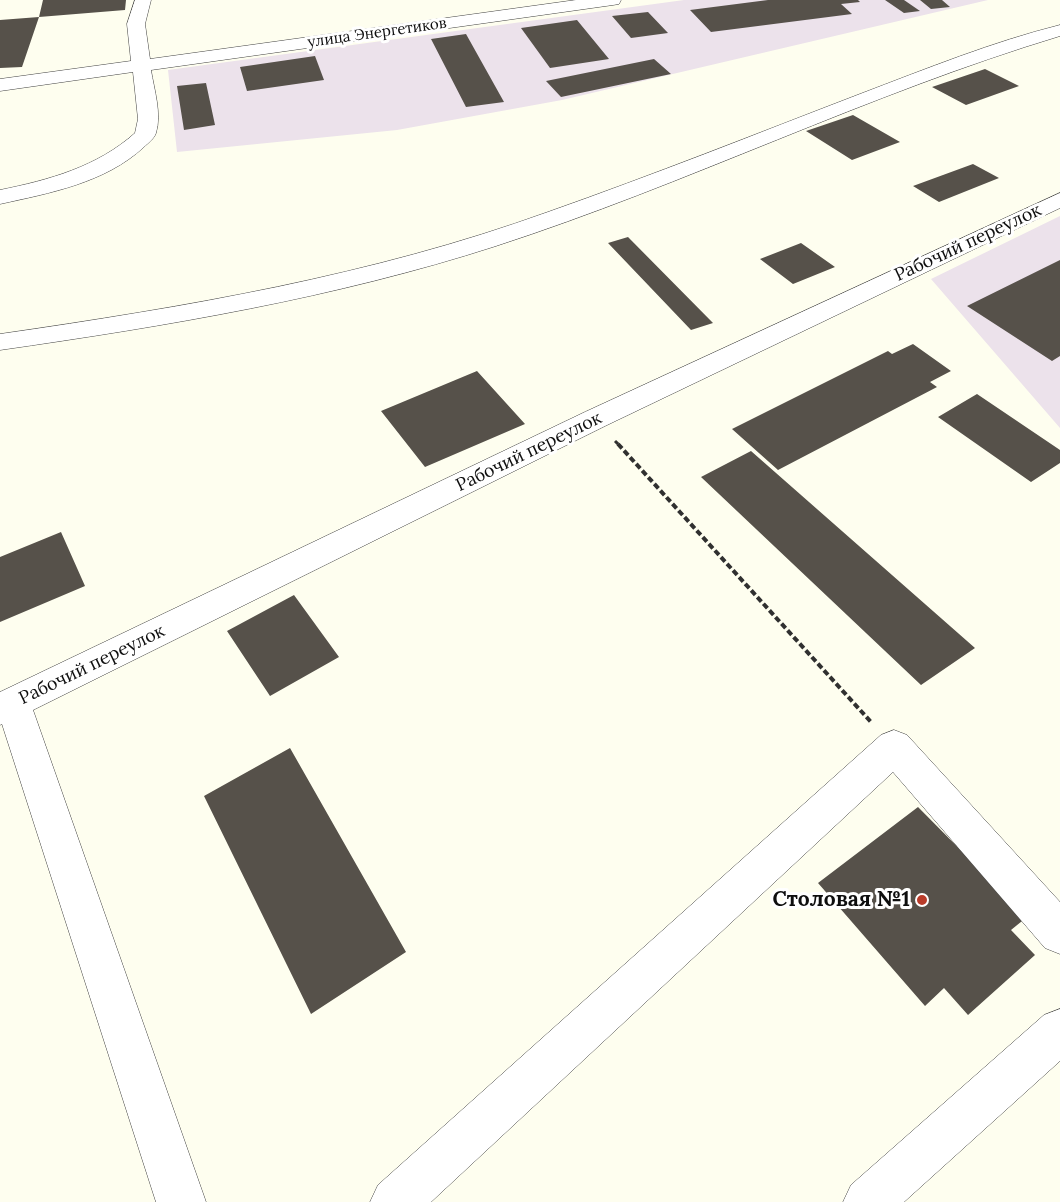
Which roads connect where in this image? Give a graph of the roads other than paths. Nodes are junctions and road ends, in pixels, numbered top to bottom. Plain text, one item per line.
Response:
1 (143, 0) edge
2 (466, 0) edge
3 (613, 0) edge
4 (477, 19) junction
5 (1060, 30) edge
6 (141, 65) junction
7 (0, 85) edge
8 (0, 198) edge
9 (1060, 200) edge
10 (0, 342) edge
11 (6, 706) edge
12 (1060, 933) edge
13 (1060, 1031) edge
14 (181, 1202) edge
15 (395, 1202) edge
16 (867, 1202) edge

1 - 6 street
2 - 4 street
3 - 4 street, улица Энергетиков
4 - 6 street, улица Энергетиков
5 - 10 street
6 - 7 street, улица Энергетиков
6 - 8 street
9 - 11 street, Рабочий переулок
11 - 14 street
12 - 15 street
13 - 16 street

